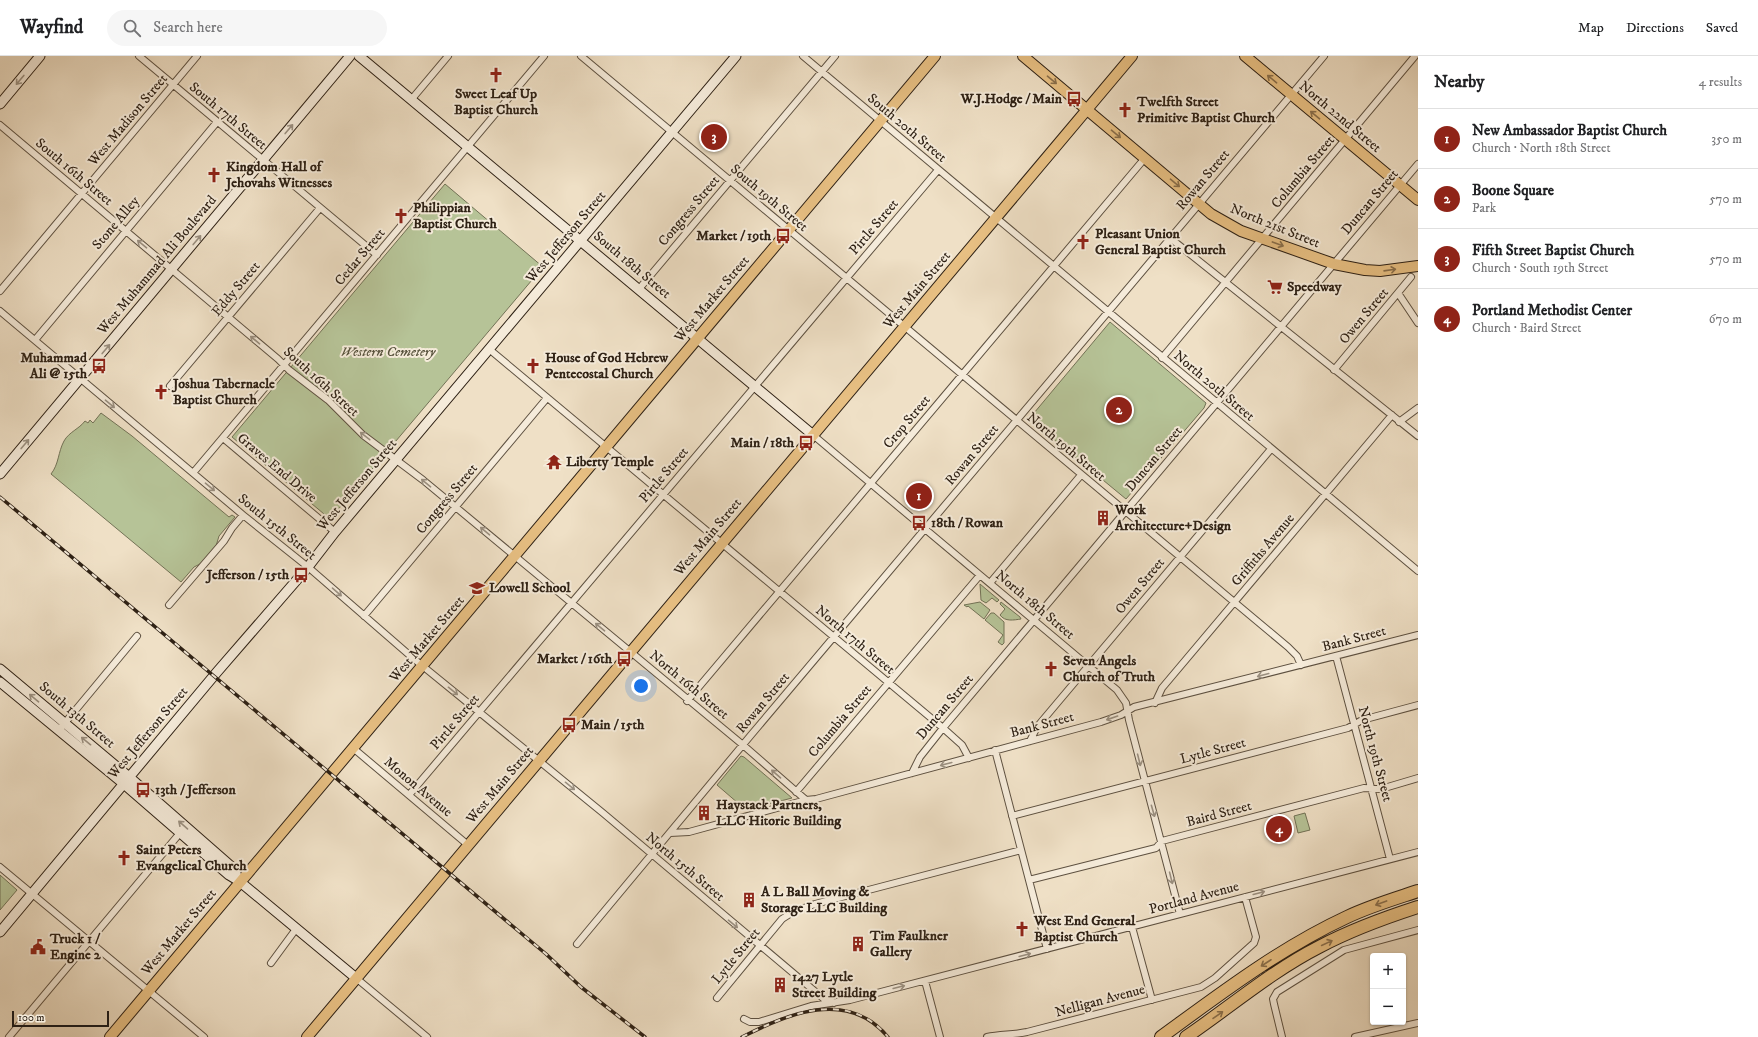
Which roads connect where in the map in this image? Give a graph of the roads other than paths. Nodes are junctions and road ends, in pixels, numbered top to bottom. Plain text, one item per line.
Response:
1 (40, 56) edge
2 (139, 56) edge
3 (197, 56) edge
4 (350, 56) edge
5 (359, 56) edge
6 (448, 56) edge
7 (544, 56) edge
8 (581, 56) edge
9 (736, 56) edge
10 (803, 56) edge
11 (836, 56) edge
12 (935, 56) edge
13 (1132, 56) edge
14 (1245, 56) edge
15 (1324, 56) edge
16 (1415, 56) edge
17 (1029, 58) edge
18 (822, 72) junction
19 (173, 85) junction
20 (1291, 94) junction
21 (411, 100) junction
22 (0, 104) edge
23 (1088, 110) junction
24 (880, 121) junction
25 (217, 122) junction
26 (0, 126) edge
27 (672, 133) junction
28 (1345, 140) junction
29 (468, 146) junction
30 (1145, 158) junction
31 (263, 160) junction
32 (1418, 164) edge
33 (938, 170) junction
34 (730, 181) junction
35 (1400, 186) junction
36 (81, 194) junction
37 (1418, 200) edge
38 (1199, 204) junction
39 (320, 208) junction
40 (996, 218) junction
41 (788, 230) junction
42 (126, 231) junction
43 (1170, 238) junction
44 (1262, 238) junction
45 (581, 241) junction
46 (377, 255) junction
47 (1418, 263) edge
48 (1334, 264) junction
49 (1053, 266) junction
50 (1413, 266) edge
51 (172, 270) junction
52 (1411, 277) dead end
53 (846, 278) junction
54 (1226, 283) junction
55 (639, 289) junction
56 (0, 291) edge
57 (1398, 293) junction
58 (0, 311) edge
59 (1108, 312) junction
60 (228, 317) junction
61 (1418, 323) edge
62 (904, 327) junction
63 (1282, 327) junction
64 (697, 339) junction
65 (35, 340) junction
66 (489, 349) junction
67 (1162, 358) junction
68 (284, 365) junction
69 (1334, 370) junction
70 (962, 375) junction
71 (80, 378) junction
72 (170, 386) dead end
73 (755, 386) junction
74 (547, 398) junction
75 (1217, 403) junction
76 (1418, 408) edge
77 (1392, 415) junction
78 (1017, 421) junction
79 (1399, 422) junction
80 (813, 435) junction
81 (1418, 436) edge
82 (223, 438) junction
83 (605, 447) junction
84 (1271, 449) junction
85 (396, 459) junction
86 (193, 473) junction
87 (0, 474) edge
88 (1081, 475) junction
89 (871, 484) junction
90 (1326, 494) junction
91 (663, 495) junction
92 (456, 507) junction
93 (1125, 512) junction
94 (243, 515) junction
95 (925, 529) junction
96 (335, 532) junction
97 (722, 543) junction
98 (514, 556) junction
99 (1180, 557) junction
100 (308, 567) junction
101 (1418, 571) edge
102 (980, 574) junction
103 (990, 583) junction
104 (779, 592) junction
105 (571, 603) junction
106 (1234, 603) junction
107 (168, 606) dead end
108 (364, 616) junction
109 (1034, 620) junction
110 (1418, 635) edge
111 (137, 636) dead end
112 (834, 638) junction
113 (630, 652) junction
114 (1336, 656) junction
115 (1088, 665) junction
116 (1301, 665) junction
117 (423, 666) junction
118 (0, 669) edge
119 (0, 682) edge
120 (888, 683) junction
121 (688, 701) junction
122 (1155, 703) junction
123 (1418, 705) edge
124 (1128, 711) junction
125 (479, 712) junction
126 (1355, 724) junction
127 (61, 726) junction
128 (943, 728) junction
129 (1030, 741) junction
130 (743, 745) junction
131 (353, 748) junction
132 (995, 750) junction
133 (969, 758) junction
134 (539, 762) junction
135 (912, 773) junction
136 (1418, 778) edge
137 (126, 780) junction
138 (1145, 781) junction
139 (1372, 788) junction
140 (796, 792) junction
141 (410, 795) junction
142 (806, 800) junction
143 (1012, 816) junction
144 (180, 833) junction
145 (670, 833) junction
146 (1162, 841) junction
147 (468, 845) junction
148 (1021, 850) junction
149 (1418, 852) edge
150 (651, 855) junction
151 (1390, 859) junction
152 (0, 867) edge
153 (1029, 880) junction
154 (239, 881) junction
155 (1418, 891) edge
156 (32, 894) junction
157 (1245, 897) junction
158 (1418, 907) edge
159 (1180, 914) junction
160 (1132, 927) junction
161 (296, 929) junction
162 (1418, 930) edge
163 (0, 932) edge
164 (90, 942) junction
165 (577, 944) dead end
166 (760, 946) junction
167 (1047, 949) junction
168 (271, 963) dead end
169 (356, 978) junction
170 (925, 981) junction
171 (148, 991) junction
172 (718, 998) dead end
173 (1152, 1000) junction
174 (834, 1003) junction
175 (744, 1019) dead end
176 (1418, 1023) edge
177 (9, 1037) edge
178 (110, 1037) edge
179 (204, 1037) edge
180 (307, 1037) edge
181 (426, 1037) edge
182 (940, 1037) edge
183 (987, 1037) edge
184 (1161, 1037) edge
185 (1186, 1037) edge
186 (1282, 1037) edge
187 (1355, 1037) edge

1 -> 22 street
2 - 19 street, South 17th Street
3 - 19 street, West Madison Street
31 -> 4 street, West Muhammad Ali Boulevard
5 - 21 street, South 18th Street
6 - 21 street
7 - 29 street, Cedar Street
8 - 27 street, South 19th Street
9 - 27 street, West Jefferson Street
10 - 18 street, South 20th Street
11 - 18 street, Congress Street
12 - 24 main road, West Market Street
13 - 23 main road, West Main Street
20 -> 14 main road, North 22nd Street
15 - 20 street, Rowan Street
16 - 28 street, Columbia Street
17 -> 23 main road, North 21st Street
18 - 24 street, South 20th Street
18 - 34 street, Congress Street
19 - 25 street, South 17th Street
19 - 36 street, West Madison Street
28 -> 20 main road, North 22nd Street
20 - 38 street, Rowan Street
21 - 29 street, South 18th Street
23 -> 30 main road, North 21st Street
23 - 40 main road, West Main Street
24 - 33 street, South 20th Street
24 - 41 main road, West Market Street
25 - 31 street, South 17th Street
25 - 42 street, Stone Alley
26 - 36 street, South 16th Street
27 - 34 street, South 19th Street
27 - 45 street, West Jefferson Street
28 - 35 main road, North 22nd Street
28 - 44 street, Columbia Street
29 - 45 street, South 18th Street
29 - 46 street, Cedar Street
30 -> 38 main road, North 21st Street
30 - 49 street, Crop Street
31 - 39 street, South 17th Street
51 -> 31 street, West Muhammad Ali Boulevard
32 - 35 street, Duncan Street
33 - 40 street, South 20th Street
33 - 53 street, Pirtle Street
34 - 41 street, South 19th Street
34 - 55 street, Congress Street
35 - 37 main road, North 22nd Street
35 - 48 street, Duncan Street
36 - 42 street, South 16th Street
36 - 56 street, West Madison Street
38 - 43 street, Rowan Street
38 - 44 main road, North 21st Street
39 - 46 street, South 17th Street
39 - 60 street, Eddy Street
40 - 49 street, North 20th Street
40 - 62 main road, West Main Street
41 - 53 street, South 19th Street
41 - 64 main road, West Market Street
51 -> 42 street, South 16th Street
42 - 65 street, Stone Alley
43 - 54 street
43 - 59 street, Rowan Street
44 -> 48 main road, North 21st Street
44 - 54 street, Columbia Street
45 - 55 street, South 18th Street
45 - 66 street, West Jefferson Street
46 - 68 street, Cedar Street
47 - 50 street
48 -> 50 main road, North 21st Street
48 - 63 street, Duncan Street
49 - 59 street, North 20th Street
49 - 70 street, Crop Street
51 - 60 street, South 16th Street
71 -> 51 street, West Muhammad Ali Boulevard
52 - 57 street, Owen Street
53 - 62 street, South 19th Street
53 - 73 street, Pirtle Street
54 - 63 street
54 - 67 street, Columbia Street
55 - 64 street, South 18th Street
57 - 61 street
57 - 69 street, Owen Street
58 - 65 street, South 15th Street
59 - 67 street, North 20th Street
59 - 78 street, Rowan Street
68 -> 60 street, South 16th Street
60 - 72 street, Eddy Street
62 - 70 street, North 19th Street
62 - 80 main road, West Main Street
63 - 69 street
63 - 75 street, Duncan Street
64 - 73 street, South 18th Street
64 - 83 main road, West Market Street
65 - 71 street, South 15th Street
66 - 74 street
66 - 85 street, West Jefferson Street
67 - 75 street, North 20th Street
68 - 82 street, Cedar Street
85 -> 68 street, South 16th Street
69 - 77 street
70 - 78 street, North 19th Street
70 - 89 street, Crop Street
71 -> 86 street, South 15th Street
87 -> 71 street, West Muhammad Ali Boulevard
73 - 80 street, South 18th Street
73 - 91 street, Pirtle Street
74 - 83 street
74 - 92 street, Congress Street
75 - 84 street, North 20th Street
75 - 93 street, Duncan Street
76 - 79 street
77 - 79 street
77 - 90 street, Griffiths Avenue
78 - 88 street, North 19th Street
78 - 95 street, Rowan Street
79 - 81 street
80 - 89 street, North 18th Street
80 - 97 main road, West Main Street
82 - 86 street, Cedar Street
82 - 96 street, Graves End Drive
83 - 91 street
83 - 98 main road, West Market Street
84 - 90 street, North 20th Street
84 - 99 street, Owen Street
92 -> 85 street, South 16th Street
85 - 96 street, West Jefferson Street
86 -> 94 street, South 15th Street
88 - 93 street, North 19th Street
88 - 103 street
89 - 95 street, North 18th Street
89 - 104 street, Crop Street
90 - 101 street, North 20th Street
90 - 106 street, Griffiths Avenue
91 - 97 street
91 - 105 street, Pirtle Street
98 -> 92 street, South 16th Street
92 - 108 street, Congress Street
93 - 99 street, North 19th Street
93 - 109 street, Duncan Street
94 - 100 street, South 15th Street
94 - 107 street
95 - 102 street, North 18th Street
95 - 112 street, Rowan Street
96 - 100 street, West Jefferson Street
97 - 104 street, North 17th Street
97 - 113 main road, West Main Street
98 - 105 street, South 16th Street
98 - 117 main road, West Market Street
99 - 106 street, North 19th Street
99 - 115 street, Owen Street
100 -> 108 street, South 15th Street
100 - 137 street, West Jefferson Street
102 - 103 street, North 18th Street
102 - 120 street, Columbia Street
103 - 109 street, North 18th Street
104 - 112 street, North 17th Street
104 - 121 street, Crop Street
113 -> 105 street, South 16th Street
105 - 125 street, Pirtle Street
106 - 116 street, North 19th Street
106 - 122 street, Griffiths Avenue
108 - 117 street, South 15th Street
109 - 115 street, North 18th Street
109 - 128 street, Duncan Street
110 - 114 street, Bank Street
111 - 127 street
112 - 120 street, North 17th Street
112 - 130 street, Rowan Street
113 - 121 street, North 16th Street
113 - 134 main road, West Main Street
114 - 116 street, Bank Street
114 - 126 street, North 19th Street
115 - 124 street, North 18th Street
115 - 129 street, Owen Street
116 -> 122 street, Bank Street
117 -> 125 street, South 15th Street
117 - 131 main road, West Market Street
127 -> 118 street, South 13th Street
119 - 127 street, South 13th Street
120 - 128 street, North 17th Street
120 - 140 street, Columbia Street
121 - 130 street, North 16th Street
122 - 124 street, Bank Street
123 - 126 street, Lytle Street
124 -> 129 street, Bank Street
124 -> 138 street, North 18th Street
125 - 134 street, South 15th Street
125 - 141 street, Pirtle Street
126 - 138 street, Lytle Street
126 - 139 street, North 19th Street
127 - 137 street, South 13th Street
128 - 133 street, North 17th Street
128 - 135 street, Duncan Street
129 - 132 street, Bank Street
140 -> 130 street, North 16th Street
130 - 145 street, Rowan Street
131 - 141 street, Monon Avenue
131 - 154 main road, West Market Street
132 - 133 street, Bank Street
132 - 143 street
133 -> 135 street, Bank Street
134 - 147 main road, West Main Street
134 -> 150 street, North 15th Street
135 - 142 street, Bank Street
136 - 139 street, Baird Street
137 - 144 street, South 13th Street
154 -> 137 street, South 13th Street
137 - 156 street, West Jefferson Street
138 - 143 street, Lytle Street
138 -> 146 street, North 18th Street
139 - 146 street, Baird Street
139 - 151 street, North 19th Street
140 - 142 street, North 16th Street
141 - 147 street, Monon Avenue
142 - 145 street, Bank Street
143 - 148 street
144 - 154 street, South 13th Street
144 - 164 street
145 - 150 street, Rowan Street
146 - 153 street, Baird Street
146 -> 159 street, North 18th Street
147 - 169 main road, West Main Street
148 - 153 street
148 - 166 street, Lytle Street
149 - 151 street, Portland Avenue
150 - 165 street, Rowan Street
150 -> 166 street, North 15th Street
157 -> 151 street, Portland Avenue
152 - 156 street
153 - 167 street
154 - 161 street, South 13th Street
154 - 171 main road, West Market Street
155 -> 184 highway
156 - 163 street, West Jefferson Street
156 - 164 street
157 - 159 street, Portland Avenue
157 - 173 street, Nelligan Avenue
185 -> 158 highway
159 - 160 street, Portland Avenue
160 - 167 street, Portland Avenue
160 - 173 street
161 - 168 street
161 - 169 street, South 13th Street
162 - 186 street
164 - 171 street
164 - 177 street
166 - 172 street, Lytle Street
166 - 174 street, North 15th Street
170 -> 167 street, Portland Avenue
169 - 180 main road, West Main Street
169 - 181 street
174 -> 170 street, Portland Avenue
170 - 182 street
171 - 178 main road, West Market Street
171 - 179 street
173 - 183 street, Nelligan Avenue
174 - 175 street, Portland Avenue
176 - 187 street

